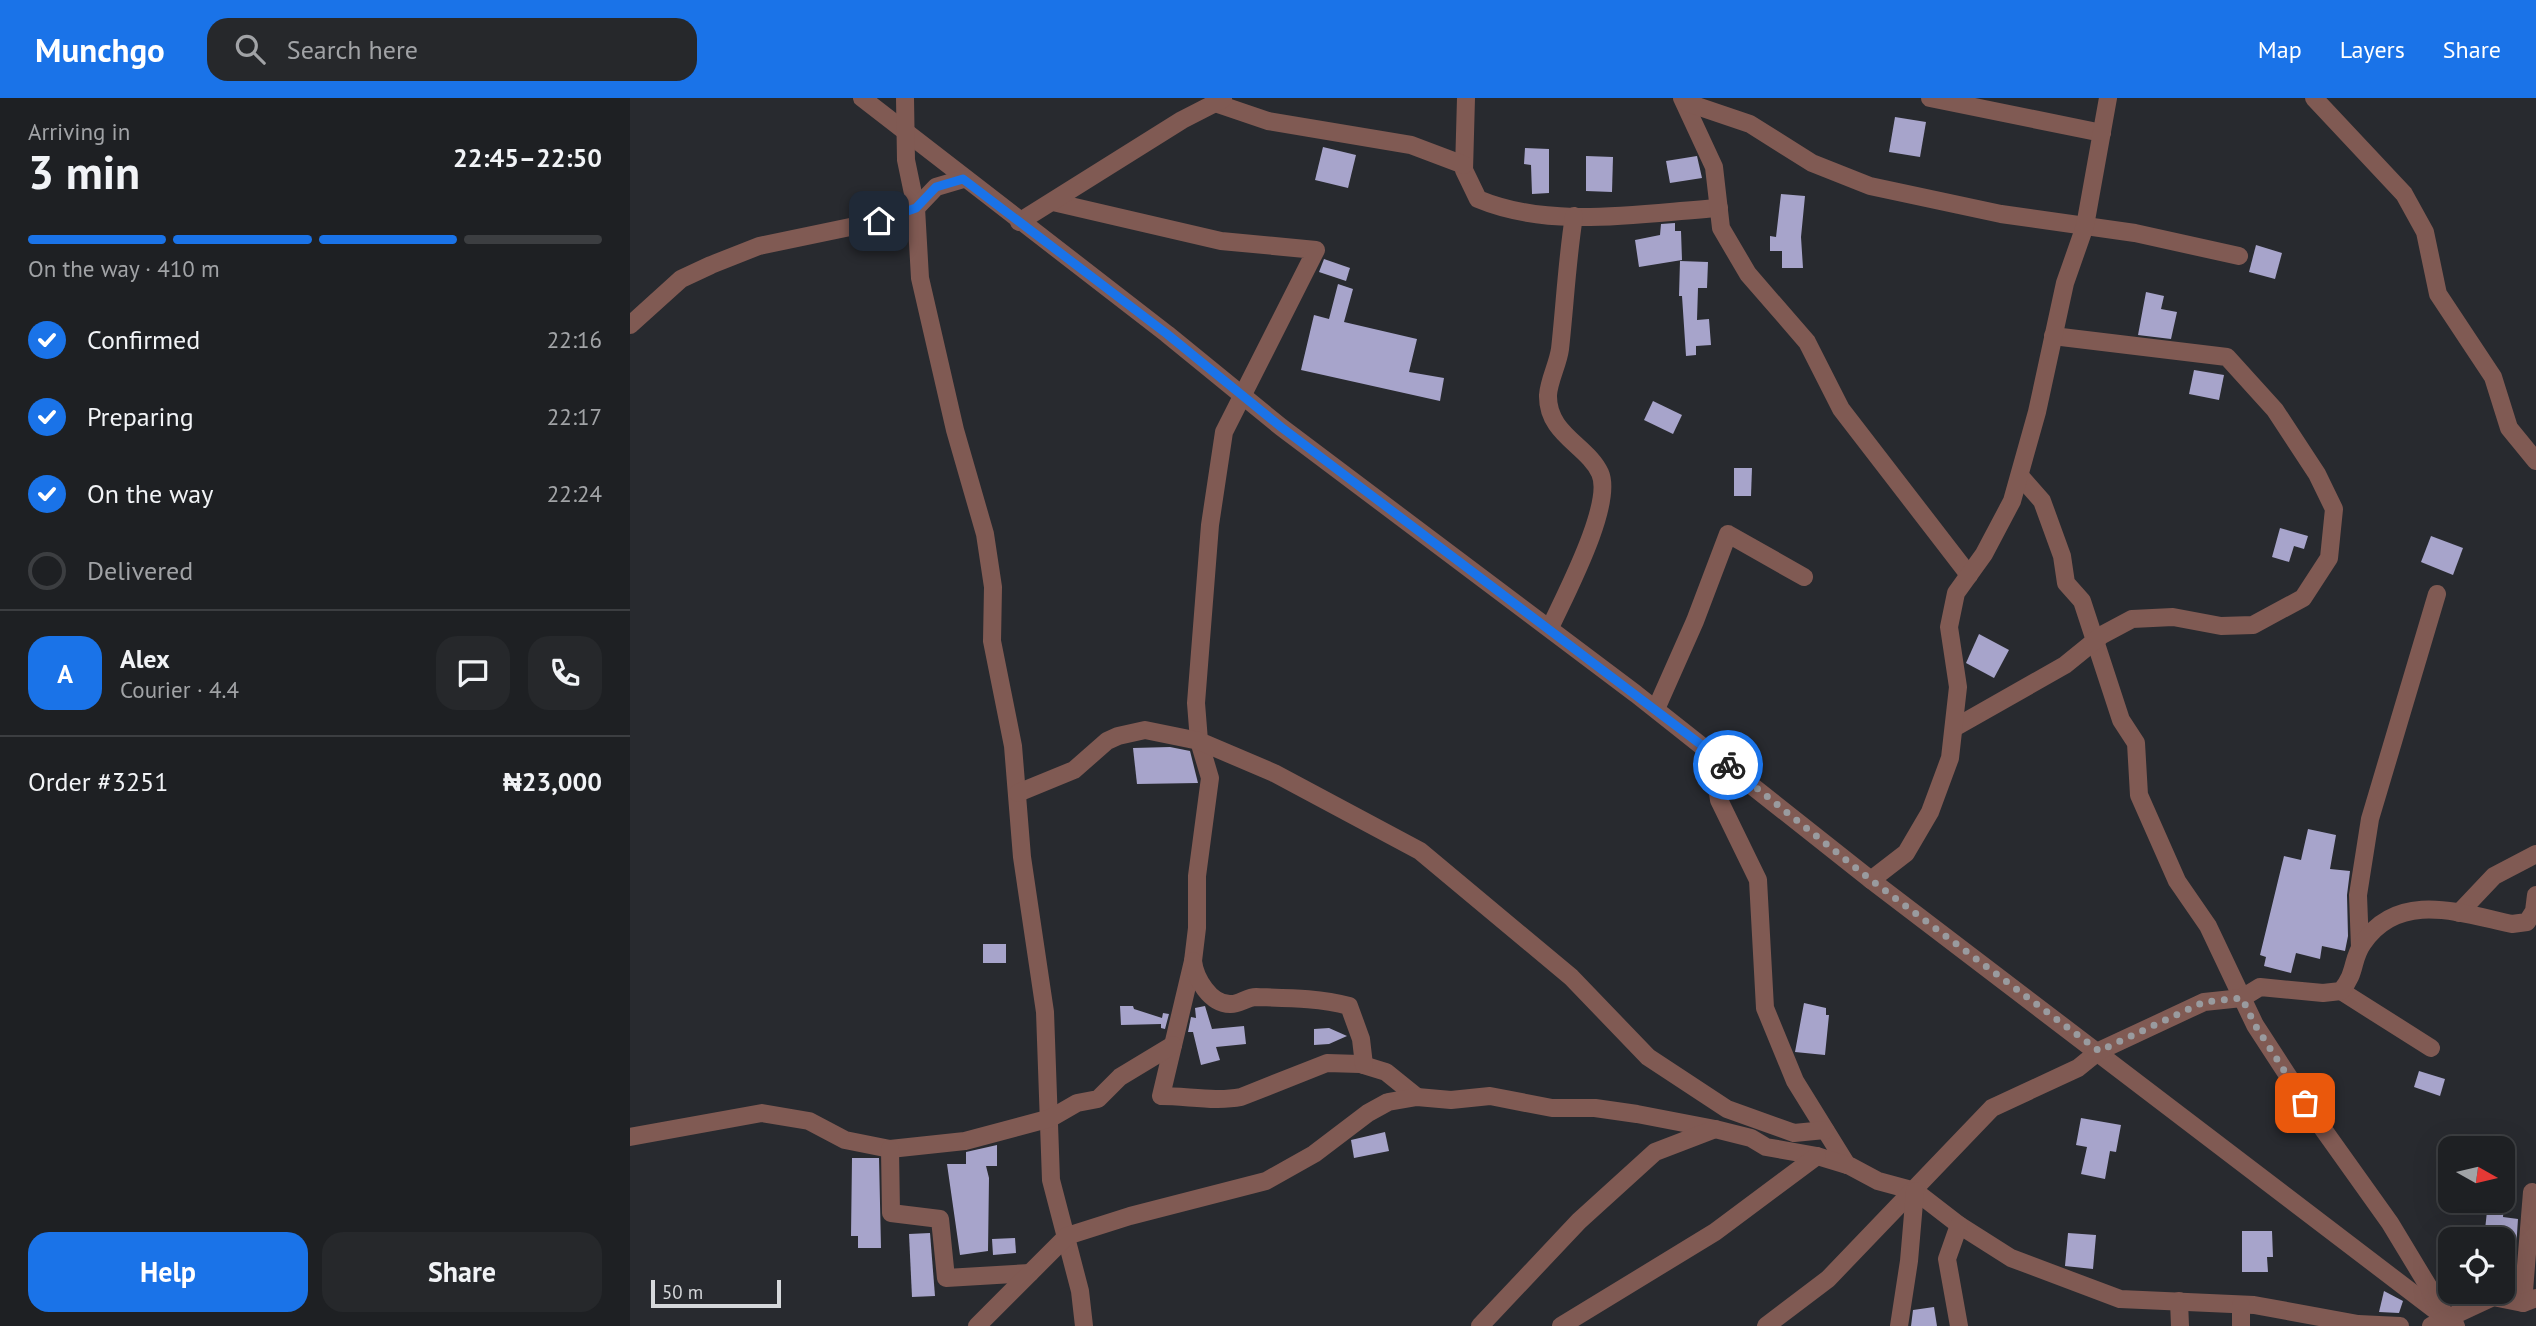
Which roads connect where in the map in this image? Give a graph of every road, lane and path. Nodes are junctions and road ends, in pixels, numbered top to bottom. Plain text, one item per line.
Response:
1 (862, 98) edge
2 (905, 98) edge
3 (1466, 98) edge
4 (1930, 98) edge
5 (2092, 98) edge
6 (2314, 98) edge
7 (1683, 100) edge
8 (1220, 101) edge
9 (2107, 105) edge
10 (908, 132) junction
11 (2102, 132) junction
12 (1464, 165) junction
13 (963, 179) junction
14 (1053, 202) junction
15 (916, 208) junction
16 (1719, 208) junction
17 (1574, 216) junction
18 (1019, 222) junction
19 (2085, 226) junction
20 (2239, 256) dead end
21 (630, 325) edge
22 (2053, 336) junction
23 (1242, 395) junction
24 (2536, 461) edge
25 (2020, 476) junction
26 (1969, 575) junction
27 (1804, 577) dead end
28 (2437, 593) dead end
29 (1550, 628) junction
30 (2096, 640) junction
31 (1656, 709) junction
32 (1954, 728) junction
33 (1199, 741) junction
34 (1712, 753) junction
35 (1018, 793) junction
36 (2536, 854) edge
37 (1871, 880) junction
38 (2536, 895) edge
39 (2459, 912) junction
40 (2360, 947) junction
41 (1193, 961) junction
42 (2341, 991) junction
43 (2242, 998) junction
44 (1173, 1045) junction
45 (2431, 1048) dead end
46 (2099, 1051) junction
47 (1364, 1065) junction
48 (1417, 1097) junction
49 (1051, 1118) junction
50 (1715, 1129) junction
51 (1825, 1130) junction
52 (630, 1137) edge
53 (890, 1149) junction
54 (1817, 1156) junction
55 (1847, 1164) junction
56 (1915, 1191) junction
57 (2532, 1192) dead end
58 (1959, 1225) junction
59 (1068, 1236) junction
60 (1030, 1273) junction
61 (2530, 1300) edge
62 (2179, 1301) junction
63 (2241, 1305) junction
64 (2452, 1322) edge
65 (977, 1326) edge
66 (1084, 1326) edge
67 (1480, 1326) edge
68 (1560, 1326) edge
69 (1766, 1326) edge
70 (1899, 1326) edge
71 (1959, 1326) edge
72 (2180, 1326) edge
73 (2241, 1326) edge
74 (2400, 1326) edge
75 (2431, 1326) edge

1 - 10 street
2 - 10 street
3 - 12 street
4 - 11 street
5 - 9 street
6 - 24 street
7 - 16 street
7 - 19 street
8 - 12 street
8 - 14 street
9 - 11 street
10 - 13 street
10 - 15 street
11 - 19 street
12 - 17 street
13 - 15 street
13 - 18 street
14 - 18 street
14 - 23 street
15 - 21 street
15 - 35 street
16 - 17 street
16 - 26 street
17 - 29 street
18 - 23 street
19 - 20 street
19 - 22 street
22 - 25 street
22 - 30 street
23 - 29 street
23 - 33 street
25 - 26 street
25 - 30 street
26 - 32 street
27 - 31 street
28 - 40 street
29 - 31 street
30 - 32 street
30 - 43 street
31 - 34 street
32 - 37 street
33 - 35 street
33 - 41 street
33 - 51 street
34 - 37 street
34 - 51 street
35 - 49 street
36 - 39 street
37 - 46 street
38 - 39 street
39 - 40 street
40 - 42 street
41 - 44 street
41 - 47 street
42 - 43 street
42 - 45 street
43 - 46 street
43 - 64 street
44 - 47 street
44 - 49 street
46 - 56 street
46 - 64 street
47 - 48 street
48 - 50 street
48 - 59 street
49 - 53 street
49 - 59 street
50 - 54 street
50 - 67 street
51 - 55 street
52 - 53 street
53 - 60 street
54 - 55 street
54 - 68 street
55 - 56 street
56 - 58 street
56 - 69 street
56 - 70 street
57 - 61 street
58 - 62 street
58 - 71 street
59 - 60 street
59 - 66 street
60 - 65 street
61 - 64 street
62 - 63 street
62 - 72 street
63 - 73 street
63 - 74 street
64 - 75 street

